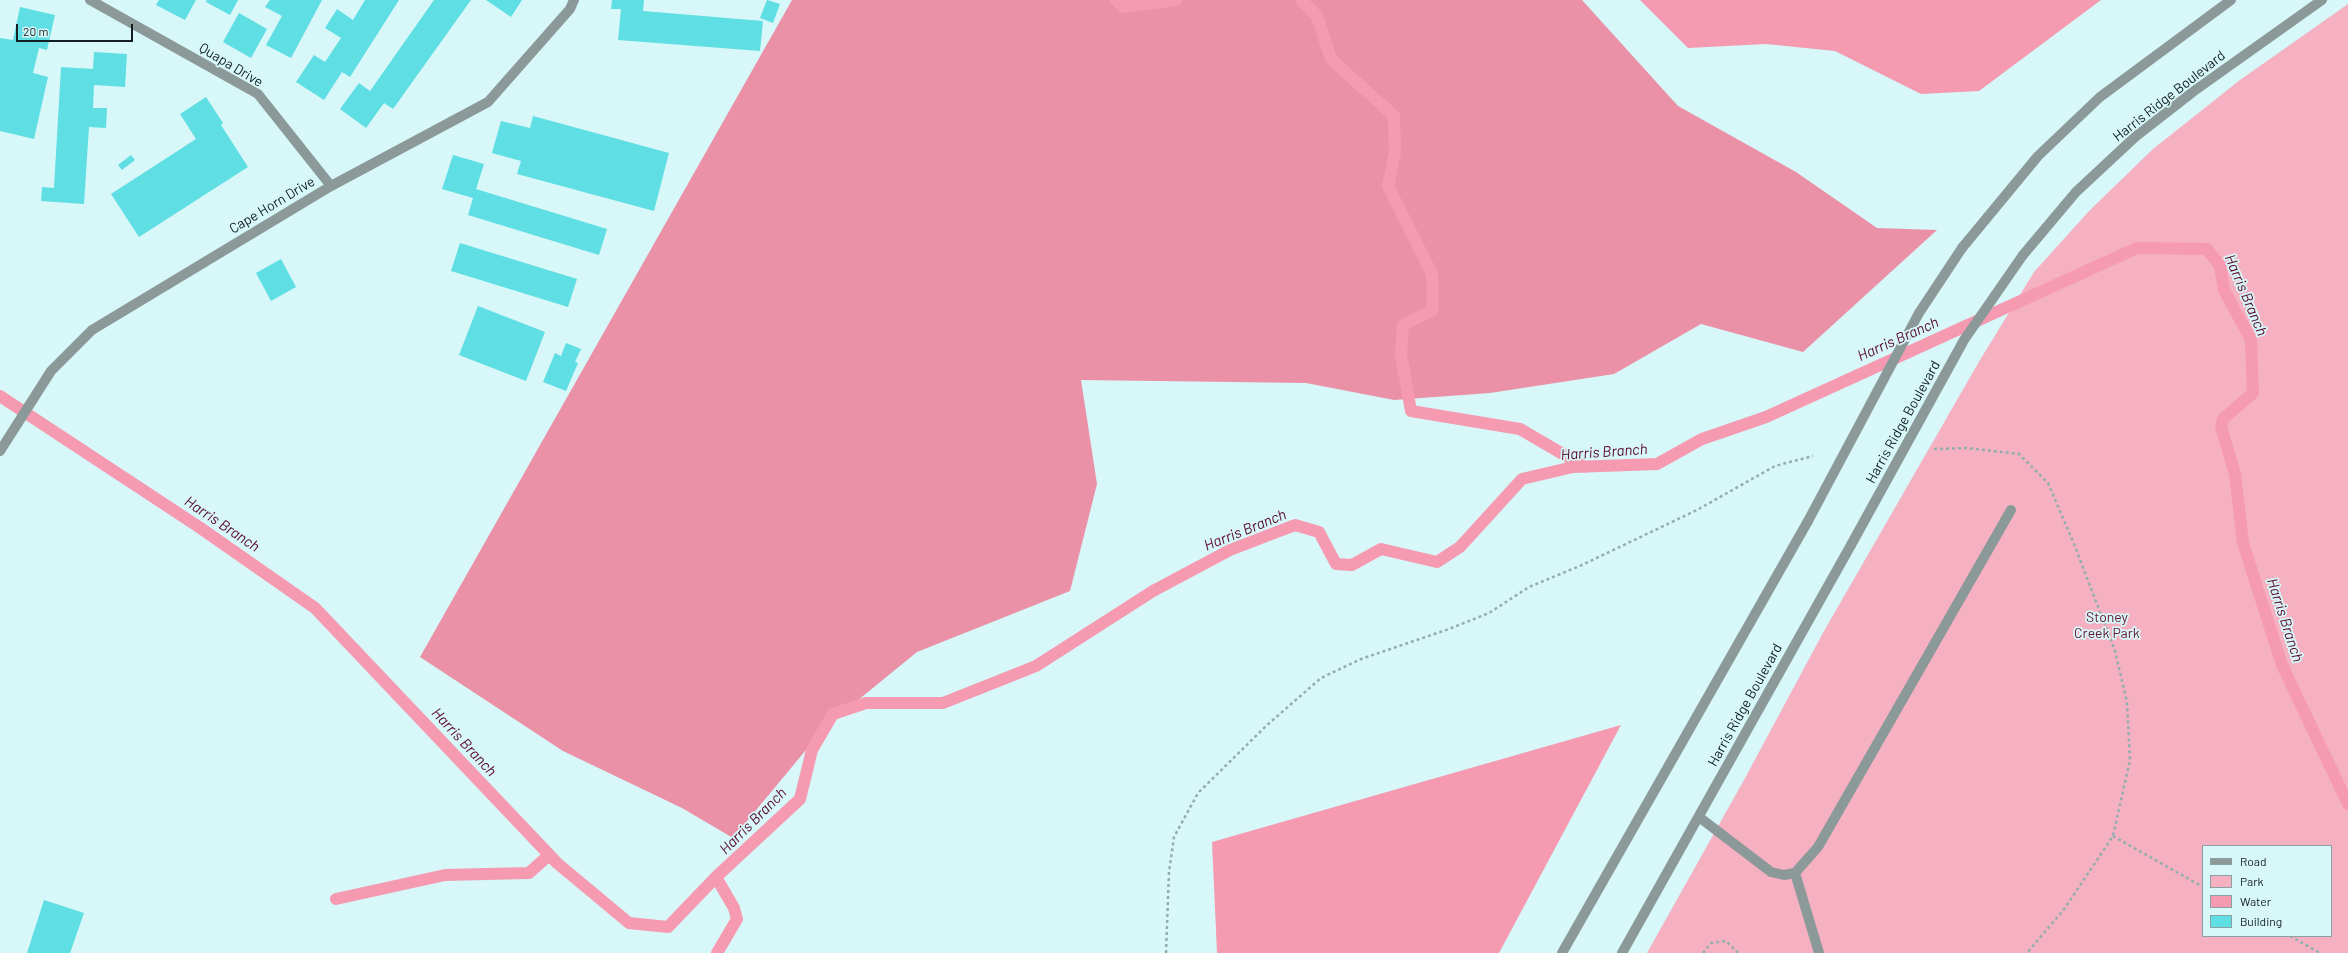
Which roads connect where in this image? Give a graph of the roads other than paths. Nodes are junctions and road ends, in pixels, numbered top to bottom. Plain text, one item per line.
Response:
1 (90, 0) edge
2 (574, 0) edge
3 (2231, 0) edge
4 (2322, 0) edge
5 (330, 186) junction
6 (0, 451) edge
7 (2011, 510) dead end
8 (1699, 817) junction
9 (1795, 873) junction
10 (1562, 953) edge
11 (1622, 953) edge
12 (1819, 953) edge

1 - 5 street, Quapa Drive
2 - 5 street, Cape Horn Drive
3 - 10 street, bridge
4 - 8 street, Harris Ridge Boulevard, bridge
5 - 6 street, Cape Horn Drive
7 - 9 street
8 - 9 street
8 - 11 street, Harris Ridge Boulevard
9 - 12 street

